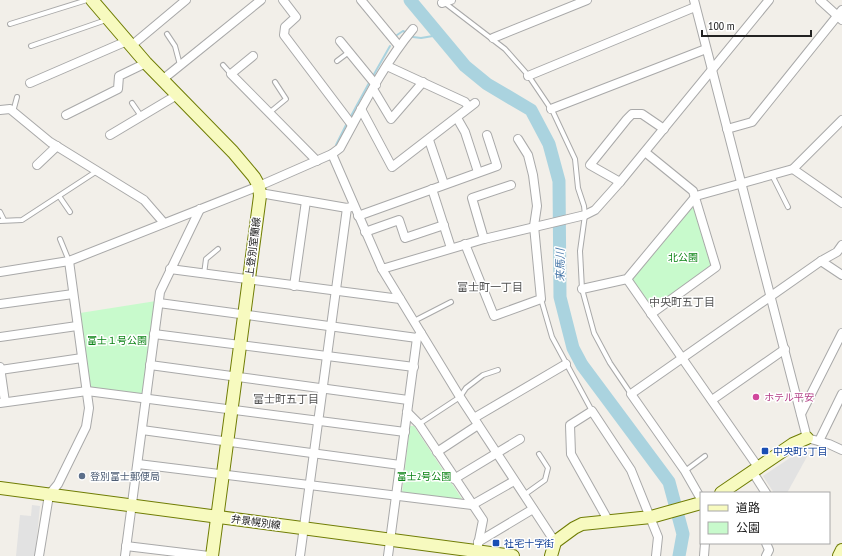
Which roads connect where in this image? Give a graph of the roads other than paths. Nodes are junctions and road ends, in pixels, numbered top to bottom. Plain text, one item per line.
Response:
1 (87, 0) edge
2 (92, 0) edge
3 (186, 0) edge
4 (260, 0) edge
5 (283, 0) edge
6 (361, 0) edge
7 (587, 0) edge
8 (768, 0) edge
9 (820, 0) edge
10 (444, 1) edge
11 (695, 3) edge
12 (840, 15) edge
13 (109, 19) junction
14 (10, 24) dead end
15 (413, 29) dead end
16 (167, 34) dead end
17 (493, 38) junction
18 (340, 41) dead end
19 (129, 43) junction
20 (31, 46) dead end
21 (399, 46) junction
22 (706, 49) junction
23 (349, 52) junction
24 (254, 56) dead end
25 (337, 61) dead end
26 (146, 63) junction
27 (223, 65) dead end
28 (180, 66) junction
29 (387, 66) junction
30 (712, 70) junction
31 (231, 74) junction
32 (528, 76) junction
33 (162, 80) junction
34 (30, 82) dead end
35 (275, 82) dead end
36 (423, 82) junction
37 (375, 87) junction
38 (177, 95) junction
39 (17, 97) dead end
40 (132, 103) dead end
41 (362, 109) junction
42 (551, 109) junction
43 (0, 110) edge
44 (13, 112) junction
45 (269, 113) junction
46 (66, 115) dead end
47 (141, 116) junction
48 (457, 118) junction
49 (842, 120) edge
50 (352, 125) junction
51 (664, 129) junction
52 (727, 129) junction
53 (110, 135) dead end
54 (487, 135) dead end
55 (518, 139) dead end
56 (429, 140) junction
57 (57, 146) junction
58 (644, 152) junction
59 (332, 154) junction
60 (317, 161) junction
61 (37, 165) dead end
62 (793, 169) junction
63 (97, 171) junction
64 (478, 172) junction
65 (772, 175) junction
66 (620, 182) junction
67 (444, 184) junction
68 (741, 184) junction
69 (511, 185) dead end
70 (260, 189) junction
71 (432, 189) junction
72 (59, 196) junction
73 (696, 196) junction
74 (306, 201) junction
75 (842, 203) edge
76 (350, 207) junction
77 (788, 207) dead end
78 (200, 209) junction
79 (0, 212) edge
80 (70, 212) dead end
81 (585, 215) junction
82 (358, 216) junction
83 (2, 221) edge
84 (164, 223) junction
85 (444, 225) junction
86 (537, 226) junction
87 (365, 232) junction
88 (484, 239) junction
89 (60, 240) dead end
90 (465, 244) junction
91 (842, 245) edge
92 (451, 248) junction
93 (218, 249) dead end
94 (68, 261) junction
95 (821, 261) junction
96 (170, 269) junction
97 (382, 269) junction
98 (0, 272) edge
99 (204, 274) junction
100 (842, 275) edge
101 (627, 279) junction
102 (249, 280) junction
103 (294, 286) junction
104 (582, 289) junction
105 (336, 292) junction
106 (73, 294) junction
107 (771, 296) junction
108 (400, 299) junction
109 (541, 299) junction
110 (451, 302) dead end
111 (159, 303) junction
112 (0, 304) edge
113 (651, 314) junction
114 (245, 315) junction
115 (413, 321) junction
116 (77, 326) junction
117 (331, 326) junction
118 (842, 332) edge
119 (154, 334) junction
120 (419, 335) junction
121 (0, 337) edge
122 (240, 345) junction
123 (785, 349) junction
124 (327, 355) junction
125 (82, 358) junction
126 (682, 358) junction
127 (566, 364) junction
128 (150, 365) junction
129 (414, 367) junction
130 (0, 369) edge
131 (498, 370) dead end
132 (236, 376) junction
133 (323, 388) junction
134 (87, 391) junction
135 (631, 394) junction
136 (842, 394) edge
137 (460, 397) junction
138 (146, 398) junction
139 (408, 400) junction
140 (712, 400) junction
141 (3, 402) edge
142 (232, 409) junction
143 (592, 411) junction
144 (407, 412) junction
145 (801, 414) junction
146 (318, 420) junction
147 (476, 421) junction
148 (419, 424) junction
149 (142, 430) junction
150 (405, 432) junction
151 (520, 439) dead end
152 (813, 439) junction
153 (228, 442) junction
154 (842, 450) edge
155 (437, 452) junction
156 (314, 453) junction
157 (497, 454) junction
158 (539, 454) dead end
159 (705, 456) dead end
160 (138, 464) junction
161 (400, 465) junction
162 (755, 469) junction
163 (685, 471) junction
164 (223, 473) junction
165 (454, 479) junction
166 (514, 481) junction
167 (309, 485) junction
168 (0, 488) edge
169 (722, 492) edge
170 (766, 492) edge
171 (49, 495) junction
172 (396, 495) junction
173 (524, 495) junction
174 (699, 503) edge
175 (472, 505) junction
176 (132, 506) junction
177 (533, 509) junction
178 (218, 516) junction
179 (655, 516) junction
180 (608, 520) junction
181 (304, 529) junction
182 (390, 540) junction
183 (555, 542) junction
184 (705, 544) edge
185 (766, 544) edge
186 (126, 546) junction
187 (477, 550) edge
188 (842, 550) edge
189 (40, 556) edge
190 (125, 556) edge
191 (209, 556) edge
192 (212, 556) edge
193 (300, 556) edge
194 (388, 556) edge
195 (513, 556) edge
196 (551, 556) edge
197 (656, 556) edge
198 (704, 556) edge
199 (766, 556) edge
200 (839, 556) edge

1 - 14 lane
2 - 13 main road
3 - 19 street
4 - 28 street
5 - 50 street
6 - 21 street
7 - 17 street
8 - 30 street
9 - 12 street
10 - 17 lane
11 - 22 street
11 - 32 street
12 - 52 street
13 - 19 main road
13 - 20 lane
15 - 21 street
16 - 28 lane
17 - 32 lane
18 - 23 street
19 - 26 main road
19 - 34 street
21 - 29 street
22 - 30 street
22 - 42 street
23 - 25 lane
23 - 37 street
24 - 31 street
26 - 33 main road
26 - 46 street
27 - 31 lane
28 - 33 street
29 - 36 street
29 - 37 street
30 - 51 street
30 - 52 street
31 - 45 street
32 - 42 lane
33 - 38 main road
35 - 45 lane
36 - 37 street
36 - 48 street
37 - 41 street
38 - 47 street
38 - 70 main road
39 - 44 lane
40 - 47 lane
41 - 50 street
41 - 56 street
42 - 81 lane
43 - 44 street
44 - 57 street
45 - 60 street
47 - 53 street
48 - 56 street
48 - 64 street
49 - 62 street
50 - 59 street
51 - 58 street
51 - 66 street
52 - 68 street
54 - 64 street
55 - 86 street
56 - 67 street
57 - 61 street
57 - 63 street
58 - 66 street
58 - 73 street
59 - 60 street
59 - 76 street
60 - 70 street
62 - 65 street
62 - 75 street
63 - 72 lane
63 - 84 street
64 - 67 street
65 - 68 street
65 - 77 lane
66 - 81 street
67 - 71 street
68 - 73 street
68 - 107 street
69 - 88 street
70 - 74 street
70 - 78 street
70 - 102 main road, 上登別室蘭線
71 - 82 street
71 - 85 street
72 - 80 lane
72 - 83 lane
73 - 101 street
73 - 113 street
74 - 76 street
74 - 103 street
76 - 82 street
76 - 105 street
78 - 84 street
78 - 96 street
79 - 83 lane
81 - 86 street
81 - 104 lane
82 - 87 street
84 - 94 street
85 - 87 street
85 - 92 street
86 - 88 street
86 - 109 street
87 - 97 street
88 - 90 street
89 - 94 lane
90 - 92 street
90 - 109 street
91 - 95 street
92 - 97 street
93 - 99 lane
94 - 98 street
94 - 106 street
95 - 100 street
95 - 107 street
96 - 99 street
96 - 111 street
97 - 108 street
99 - 102 street
101 - 104 street
101 - 113 street
102 - 103 street
102 - 114 main road, 上登別室蘭線
103 - 105 street
104 - 135 lane
105 - 108 street
105 - 117 street
106 - 112 street
106 - 116 street
107 - 123 street
107 - 126 street
108 - 115 street
109 - 127 lane
110 - 115 lane
111 - 114 street
111 - 119 street
113 - 126 street
114 - 117 street
114 - 122 main road, 上登別室蘭線
115 - 120 street
116 - 121 street
116 - 125 street
117 - 120 street
117 - 124 street
118 - 145 street
119 - 122 street
119 - 128 street
120 - 129 street
120 - 137 street
122 - 124 street
122 - 132 main road, 上登別室蘭線
123 - 140 street
123 - 145 street
124 - 129 street
124 - 133 street
125 - 130 street
125 - 134 street
126 - 135 street
126 - 140 street
127 - 143 lane
127 - 147 street
128 - 132 street
128 - 138 street
129 - 139 street
130 - 141 street
131 - 137 lane
132 - 133 street
132 - 142 main road, 上登別室蘭線
133 - 139 street
133 - 146 street
134 - 138 street
134 - 141 street
134 - 171 street
135 - 163 street
136 - 152 street
137 - 147 street
137 - 148 lane
138 - 142 street
138 - 149 street
139 - 144 street
140 - 162 street
142 - 146 street
142 - 153 main road, 上登別室蘭線
143 - 179 street
143 - 180 street
144 - 148 street
144 - 150 street
145 - 152 street
146 - 150 street
146 - 156 street
147 - 155 street
147 - 157 street
148 - 155 street
149 - 153 street
149 - 160 street
150 - 161 street
151 - 157 street
152 - 154 street
152 - 162 main road
153 - 156 street
153 - 164 main road, 上登別室蘭線
155 - 165 street
156 - 161 street
156 - 167 street
157 - 165 street
157 - 166 street
158 - 173 lane
159 - 163 lane
160 - 164 street
160 - 176 street
161 - 172 street
162 - 169 main road
162 - 170 street
163 - 174 street
164 - 167 street
164 - 178 main road, 上登別室蘭線
165 - 175 street
166 - 173 street
166 - 175 street
167 - 172 street
167 - 181 street
168 - 171 main road, 弁景幌別線
171 - 176 main road, 弁景幌別線
171 - 189 street
172 - 175 street
172 - 182 street
173 - 177 street
174 - 179 main road
175 - 187 street
176 - 178 main road, 弁景幌別線
176 - 186 street
177 - 183 street
177 - 187 street
178 - 181 main road, 弁景幌別線
178 - 192 main road, 上登別室蘭線
179 - 180 main road
179 - 197 street
180 - 183 main road
181 - 182 main road, 弁景幌別線
181 - 193 street
182 - 187 main road, 弁景幌別線
182 - 194 street
183 - 196 main road
184 - 198 street
185 - 199 street
186 - 190 street
186 - 191 street
187 - 195 main road, 弁景幌別線
188 - 200 main road

